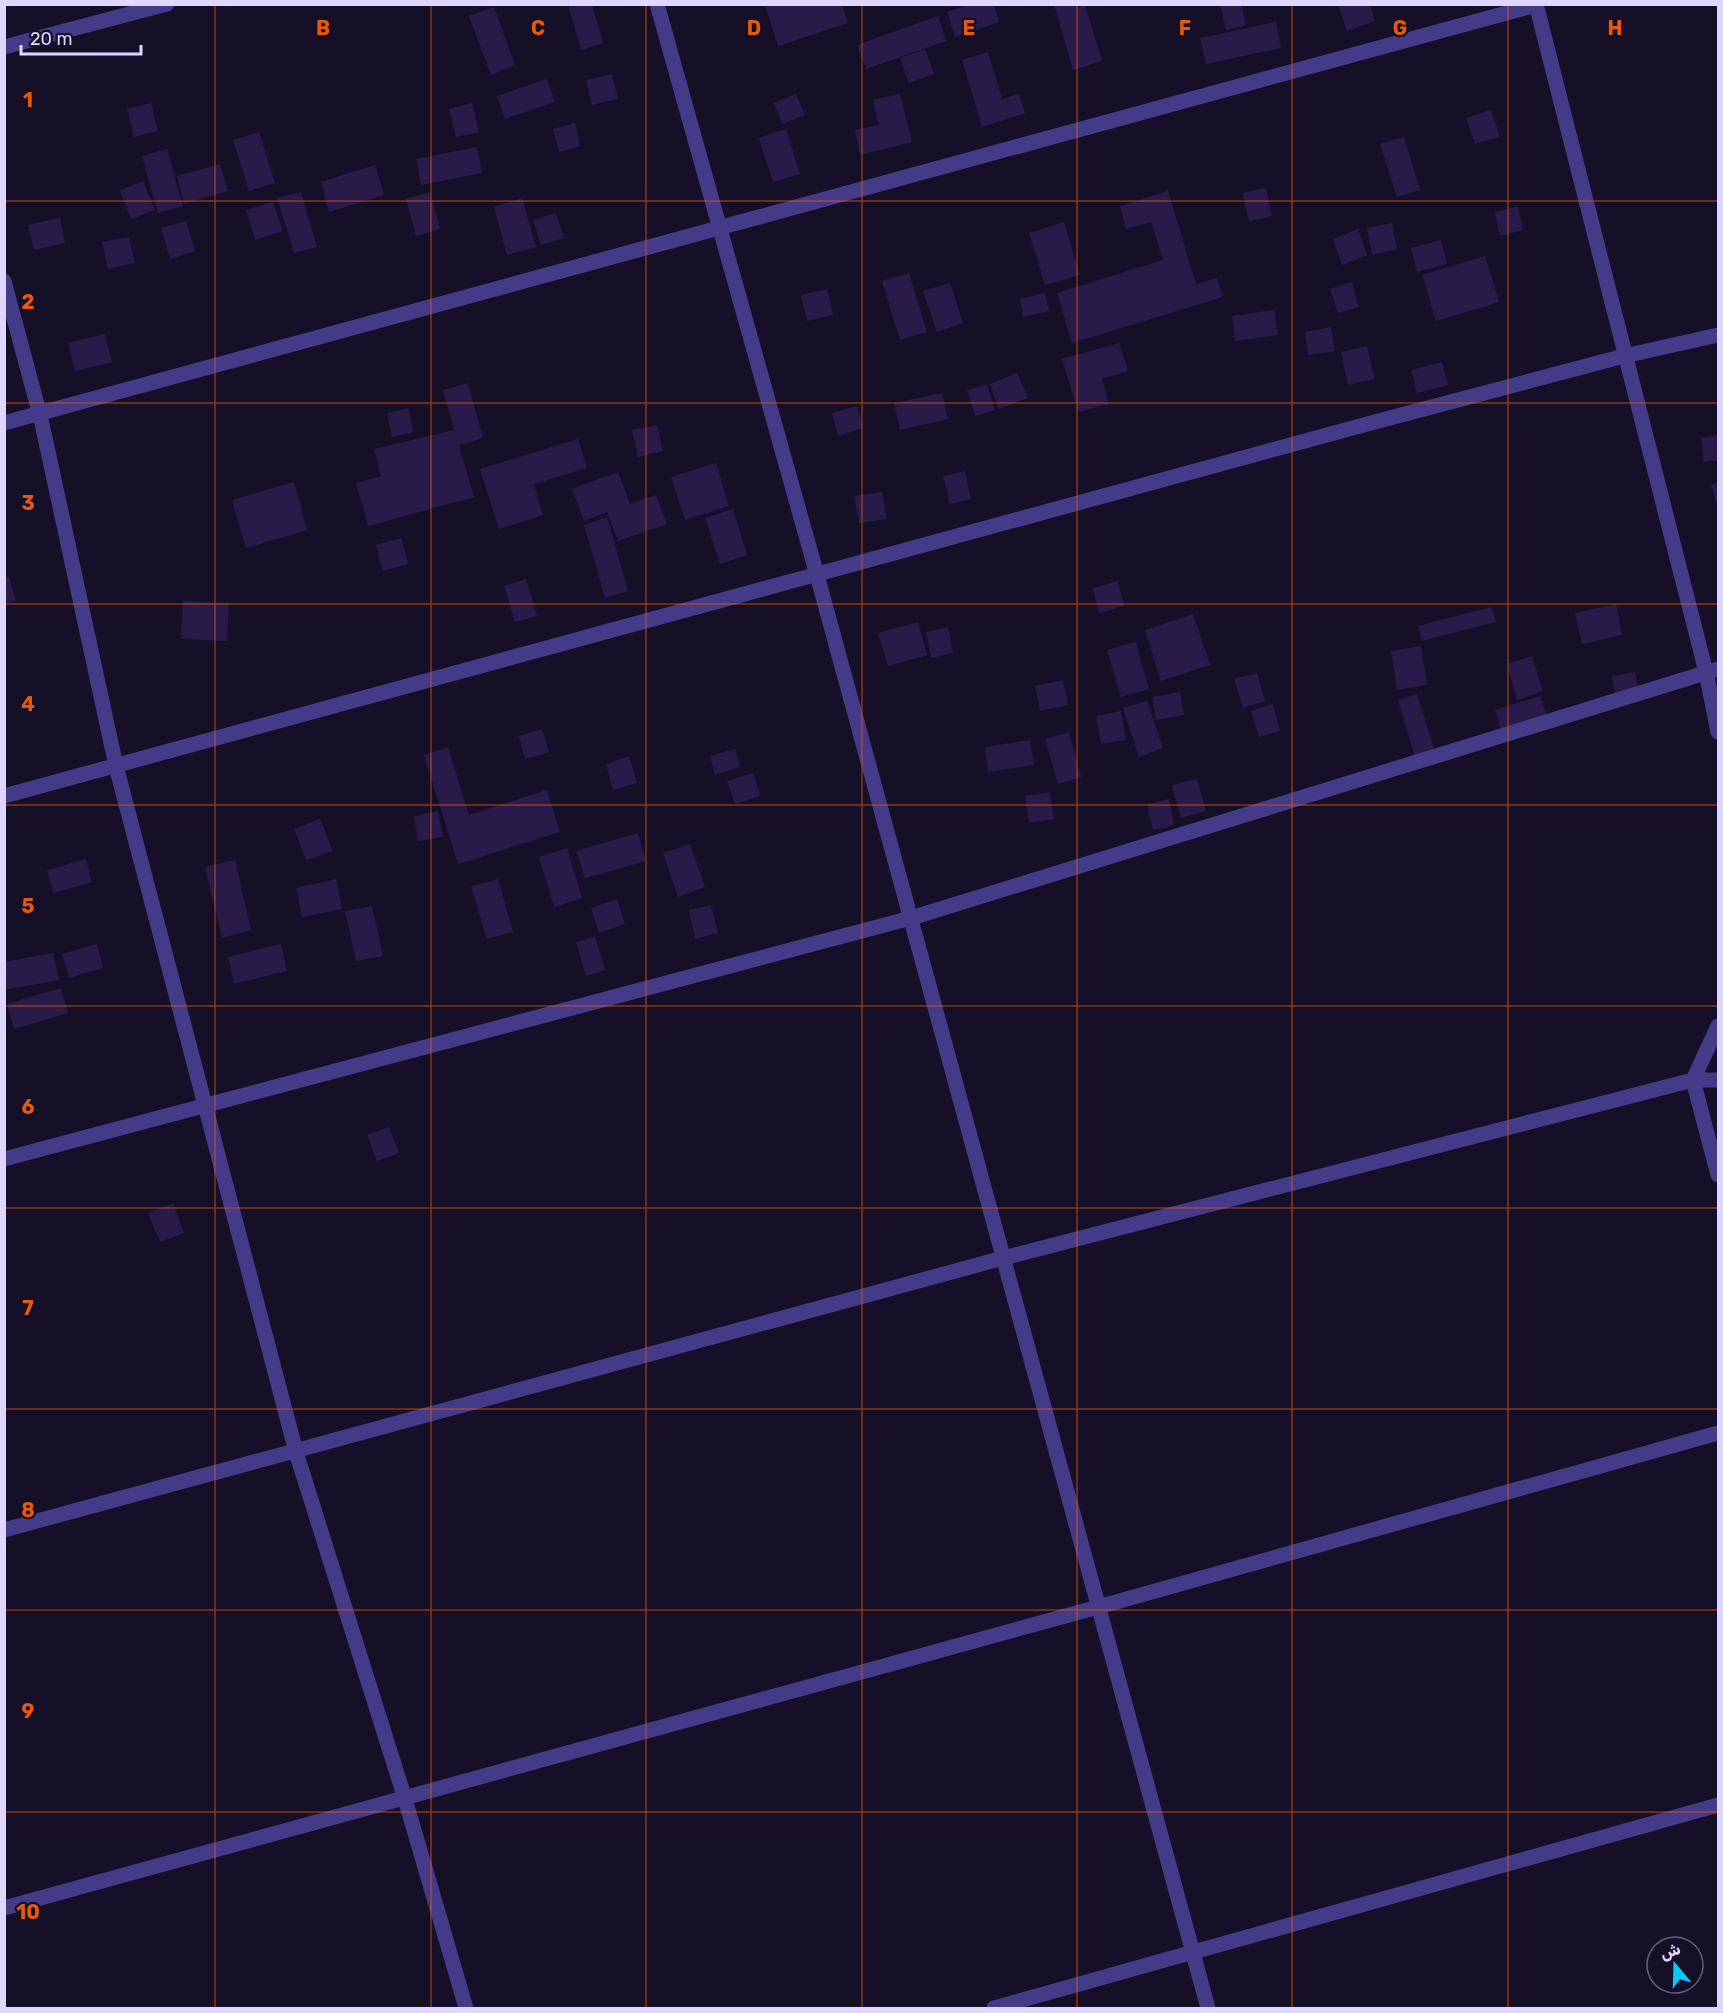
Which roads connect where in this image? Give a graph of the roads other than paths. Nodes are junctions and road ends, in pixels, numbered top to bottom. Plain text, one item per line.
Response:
1 (167, 4) edge
2 (657, 4) edge
3 (1536, 5) edge
4 (4, 47) edge
5 (720, 228) junction
6 (4, 281) edge
7 (1719, 335) edge
8 (1624, 356) junction
9 (39, 414) junction
10 (4, 423) edge
11 (817, 575) junction
12 (1712, 671) edge
13 (1719, 732) edge
14 (116, 766) junction
15 (4, 796) edge
16 (911, 918) junction
17 (1719, 1026) edge
18 (1693, 1080) junction
19 (1719, 1080) edge
20 (205, 1104) junction
21 (4, 1159) edge
22 (1719, 1175) edge
23 (1003, 1258) junction
24 (1719, 1433) edge
25 (296, 1452) junction
26 (4, 1530) edge
27 (1098, 1607) junction
28 (405, 1799) junction
29 (1719, 1805) edge
30 (4, 1908) edge
31 (1193, 1954) junction
32 (466, 2008) edge
33 (994, 2008) edge
34 (1208, 2008) edge

1 - 4 street
2 - 5 street
3 - 5 street
3 - 8 street
5 - 9 street
5 - 11 street
6 - 9 street
7 - 8 street
8 - 11 street
8 - 12 street
9 - 10 street
9 - 14 street
11 - 14 street
11 - 16 street
12 - 13 street
12 - 16 street
14 - 15 street
14 - 20 street
16 - 20 street
16 - 23 street
17 - 18 street
18 - 19 street
18 - 22 street
18 - 23 street
20 - 21 street
20 - 25 street
23 - 25 street
23 - 27 street
24 - 27 street
25 - 26 street
25 - 28 street
27 - 28 street
27 - 31 street
28 - 30 street
28 - 32 street
29 - 31 street
31 - 33 street
31 - 34 street

